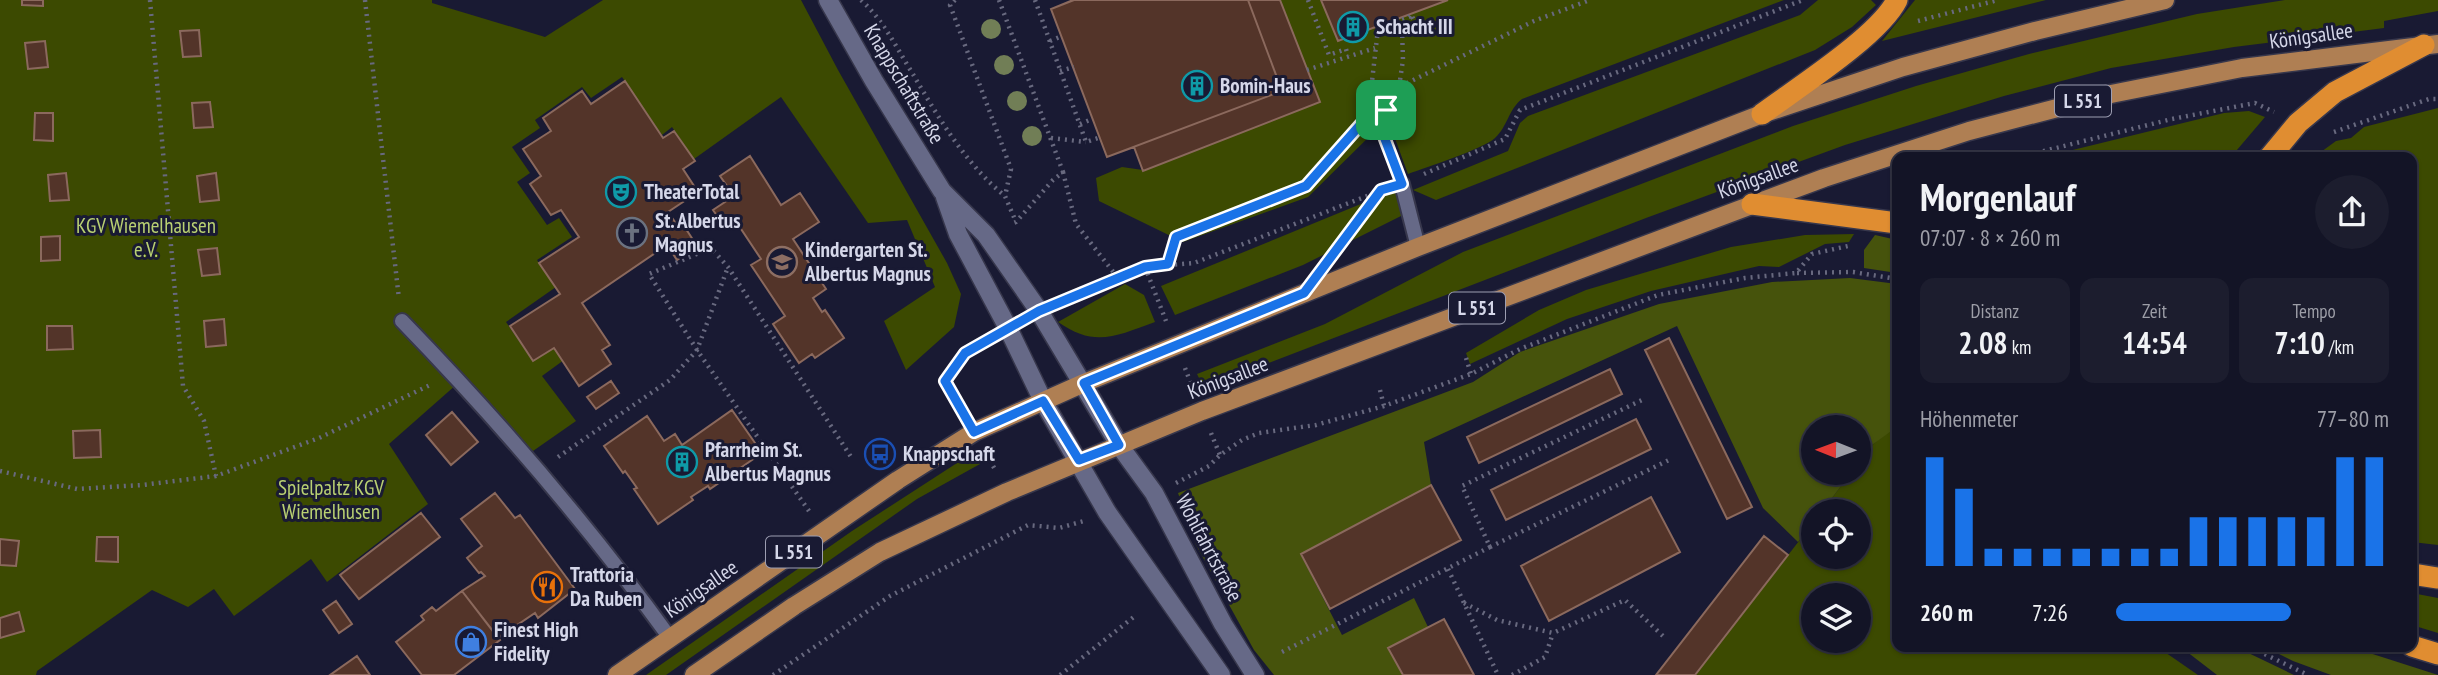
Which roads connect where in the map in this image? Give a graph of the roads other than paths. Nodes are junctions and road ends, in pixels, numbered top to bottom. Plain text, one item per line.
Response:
1 (828, 0) edge
2 (2165, 0) edge
3 (1895, 4) edge
4 (2431, 45) edge
5 (1762, 114) junction
6 (1904, 152) edge
7 (2274, 152) edge
8 (1892, 156) edge
9 (1402, 184) road end
10 (942, 191) junction
11 (1752, 204) junction
12 (1887, 221) edge
13 (1418, 247) junction
14 (402, 321) road end
15 (1084, 383) junction
16 (1043, 401) junction
17 (1119, 445) junction
18 (1079, 460) junction
19 (2417, 575) edge
20 (2438, 578) edge
21 (670, 638) junction
22 (2417, 648) edge
23 (2438, 654) edge
24 (617, 675) edge
25 (695, 675) edge
26 (1221, 675) edge
27 (1255, 675) edge

1 - 10 street, Knappschaftstraße
2 - 5 main road, Königsallee / L 551
3 - 5 highway
4 - 6 main road, Königsallee / L 551
4 - 7 highway
5 - 13 main road, Königsallee / L 551
8 - 11 main road, Königsallee / L 551
9 - 13 lane
10 - 15 street, Knappschaftstraße
10 - 16 street, Knappschaftstraße
11 - 12 highway
11 - 17 main road, Königsallee / L 551
13 - 15 main road, Königsallee / L 551
14 - 21 lane, Königsallee
15 - 16 main road, Königsallee / L 551
15 - 17 street
16 - 18 street
16 - 21 main road, Königsallee / L 551
17 - 18 main road, Königsallee / L 551
17 - 27 street, Wohlfahrtstraße
18 - 25 main road, Königsallee / L 551
18 - 26 street
19 - 20 highway
21 - 24 main road, Königsallee / L 551
22 - 23 highway

